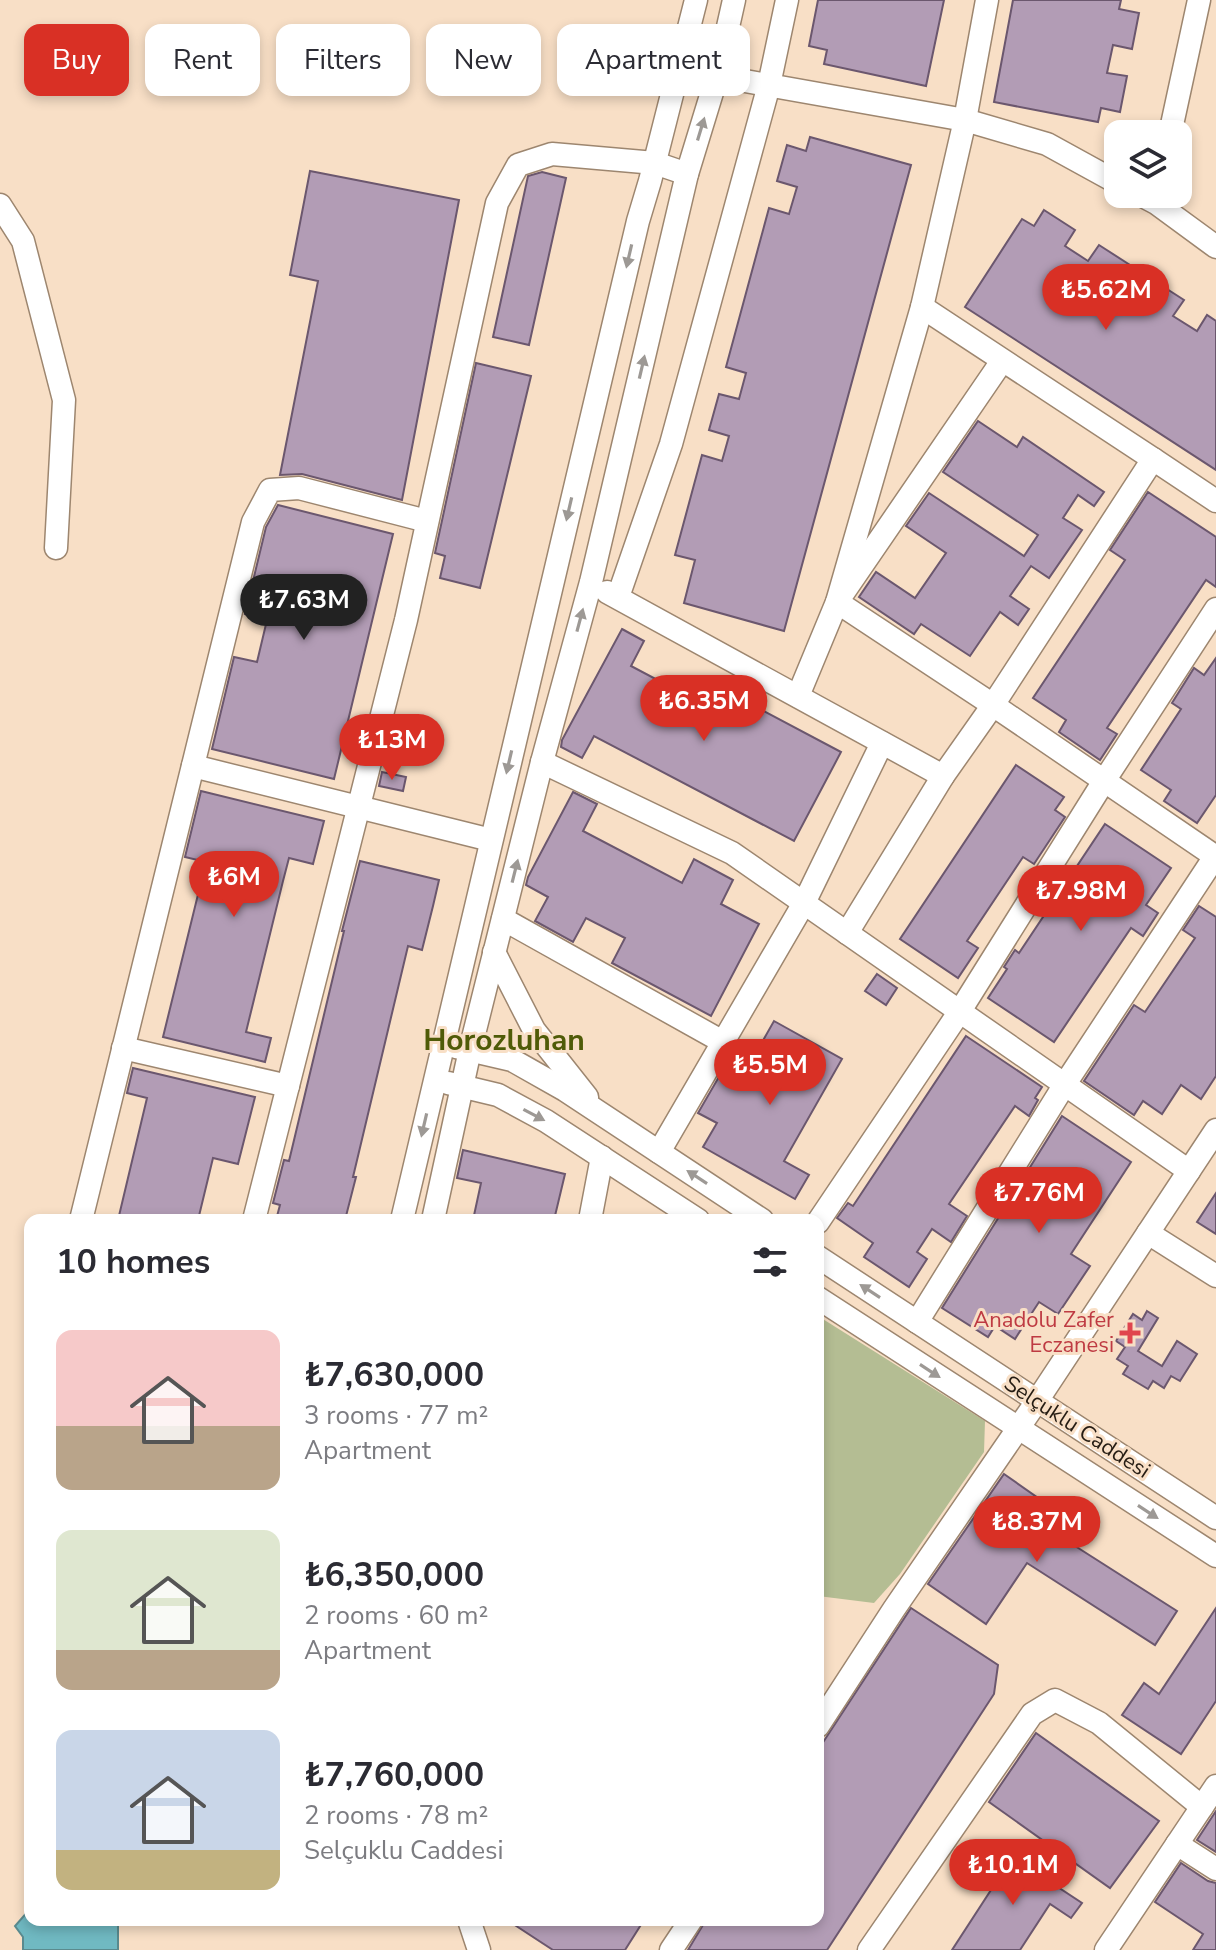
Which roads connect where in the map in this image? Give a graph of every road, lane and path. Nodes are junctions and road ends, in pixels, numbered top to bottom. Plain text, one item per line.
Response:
1 (696, 0) edge
2 (734, 0) edge
3 (787, 0) edge
4 (987, 0) edge
5 (1199, 0) edge
6 (690, 24) edge
7 (729, 24) edge
8 (750, 82) edge
9 (769, 85) junction
10 (672, 96) edge
11 (711, 96) edge
12 (965, 120) junction
13 (1173, 120) edge
14 (655, 163) junction
15 (687, 174) junction
16 (1104, 175) edge
17 (0, 205) edge
18 (1165, 208) edge
19 (1216, 247) edge
20 (922, 307) junction
21 (1002, 361) junction
22 (1153, 459) junction
23 (1216, 501) edge
24 (427, 521) junction
25 (56, 548) dead end
26 (591, 582) junction
27 (618, 597) junction
28 (837, 602) junction
29 (1216, 609) edge
30 (798, 696) junction
31 (993, 705) junction
32 (882, 743) junction
33 (542, 762) junction
34 (193, 766) junction
35 (943, 776) junction
36 (1104, 781) junction
37 (359, 806) junction
38 (491, 840) junction
39 (1216, 856) edge
40 (804, 903) junction
41 (503, 919) junction
42 (847, 933) junction
43 (494, 952) junction
44 (960, 1011) junction
45 (723, 1042) junction
46 (443, 1044) junction
47 (123, 1048) junction
48 (470, 1050) junction
49 (435, 1080) junction
50 (1065, 1084) junction
51 (288, 1086) junction
52 (462, 1086) junction
53 (600, 1113) junction
54 (1216, 1130) edge
55 (659, 1152) junction
56 (602, 1157) junction
57 (1189, 1171) junction
58 (82, 1214) edge
59 (256, 1214) edge
60 (403, 1214) edge
61 (434, 1214) edge
62 (591, 1214) edge
63 (689, 1214) edge
64 (753, 1214) edge
65 (823, 1214) edge
66 (1148, 1233) junction
67 (824, 1261) edge
68 (1216, 1276) edge
69 (824, 1302) edge
70 (917, 1322) junction
71 (1037, 1401) junction
72 (1018, 1428) junction
73 (1216, 1518) edge
74 (1216, 1556) edge
75 (824, 1717) edge
76 (1216, 1786) edge
77 (1202, 1807) junction
78 (1177, 1844) junction
79 (1216, 1869) edge
80 (471, 1926) edge
81 (687, 1926) edge
82 (479, 1950) edge
83 (671, 1950) edge
84 (869, 1950) edge
85 (1106, 1950) edge

1 - 6 street
2 - 7 street
3 - 9 street
4 - 12 street
5 - 13 street
8 - 9 street
9 - 12 street
9 - 27 street
10 - 14 street
15 -> 11 street
12 - 16 street
12 - 20 street
14 - 15 street
14 - 24 street
14 -> 38 street
26 -> 15 street
17 - 25 street
18 - 19 street
20 - 21 street
20 - 28 street
21 - 22 street
21 - 28 street
22 - 23 street
22 - 31 street
24 - 34 street
24 - 37 street
26 - 27 street
33 -> 26 street
27 - 30 street
28 - 30 street
28 - 31 street
29 - 36 street
30 - 32 street
31 - 35 street
31 - 36 street
32 - 35 street
32 - 40 street
33 - 40 street
41 -> 33 street
34 - 37 street
34 - 47 street
35 - 42 street
36 - 39 street
36 - 44 street
37 - 38 street
37 - 51 street
38 - 46 street
39 - 50 street
40 - 42 street
40 - 45 street
41 - 43 street
41 - 45 street
42 - 44 street
43 - 48 street
43 - 53 street
44 - 50 street
44 - 65 street
45 - 55 street
46 - 48 street
46 - 49 street
47 - 51 street
47 - 58 street
48 - 52 street
48 - 53 street
49 - 52 street
49 -> 60 street
50 - 57 street
50 - 70 street
51 - 59 street
52 -> 56 street
52 - 61 street
53 - 55 street
54 - 57 street
64 -> 55 street
56 - 62 street
56 - 63 street
57 - 66 street
66 - 68 street
66 - 71 street
70 -> 67 street, Selçuklu Caddesi
69 -> 72 street, Selçuklu Caddesi
70 - 71 street, Selçuklu Caddesi
71 - 72 street
71 - 73 street, Selçuklu Caddesi
72 -> 74 street, Selçuklu Caddesi
72 - 75 street
76 - 77 street
77 - 78 street
77 - 84 street
78 - 79 street
78 - 85 street
80 - 82 street
81 - 83 street

